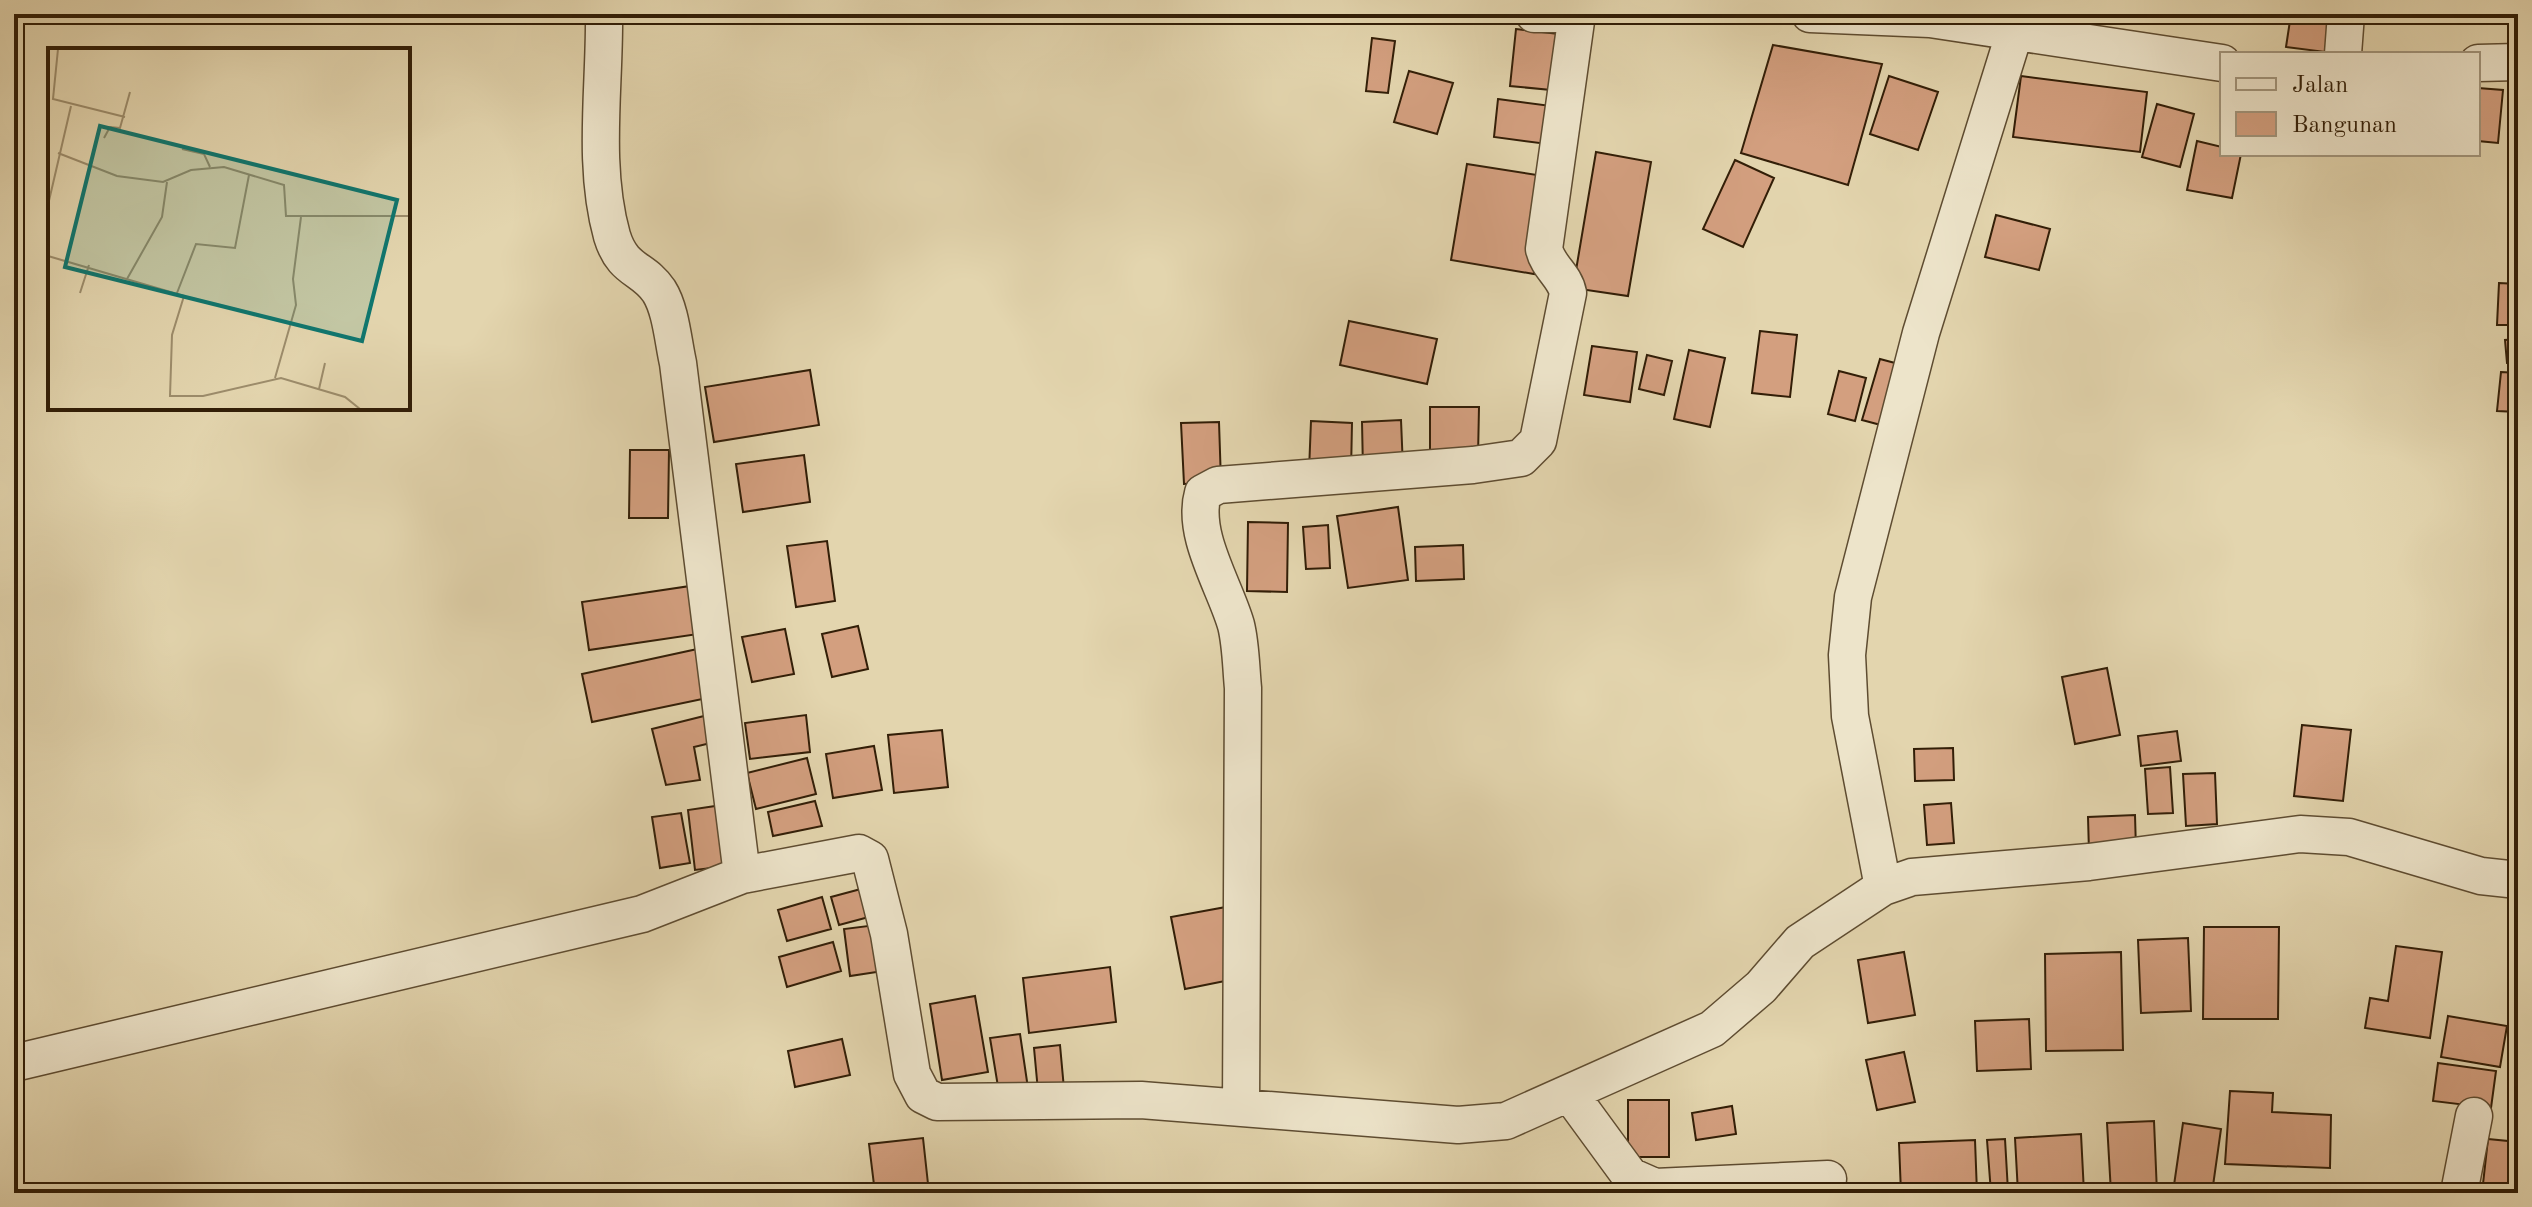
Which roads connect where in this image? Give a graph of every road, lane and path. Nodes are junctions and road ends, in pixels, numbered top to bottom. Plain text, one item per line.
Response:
1 (604, 14) edge
2 (1534, 14) edge
3 (1556, 14) edge
4 (1577, 14) edge
5 (1810, 14) edge
6 (2346, 14) edge
7 (2015, 31) junction
8 (2343, 52) edge
9 (2518, 62) edge
10 (2220, 63) edge
11 (2480, 63) edge
12 (742, 875) junction
13 (2518, 880) edge
14 (1883, 887) junction
15 (14, 1063) edge
16 (1570, 1094) junction
17 (1241, 1108) junction
18 (2474, 1116) dead end
19 (1828, 1179) dead end
20 (2459, 1193) edge

1 - 12 street
2 - 3 street
4 - 17 street
5 - 7 street
6 - 8 street
7 - 10 street
7 - 14 street
9 - 11 street
12 - 15 street
12 - 17 street
13 - 14 street
14 - 16 street
16 - 17 street
16 - 19 street
18 - 20 street

